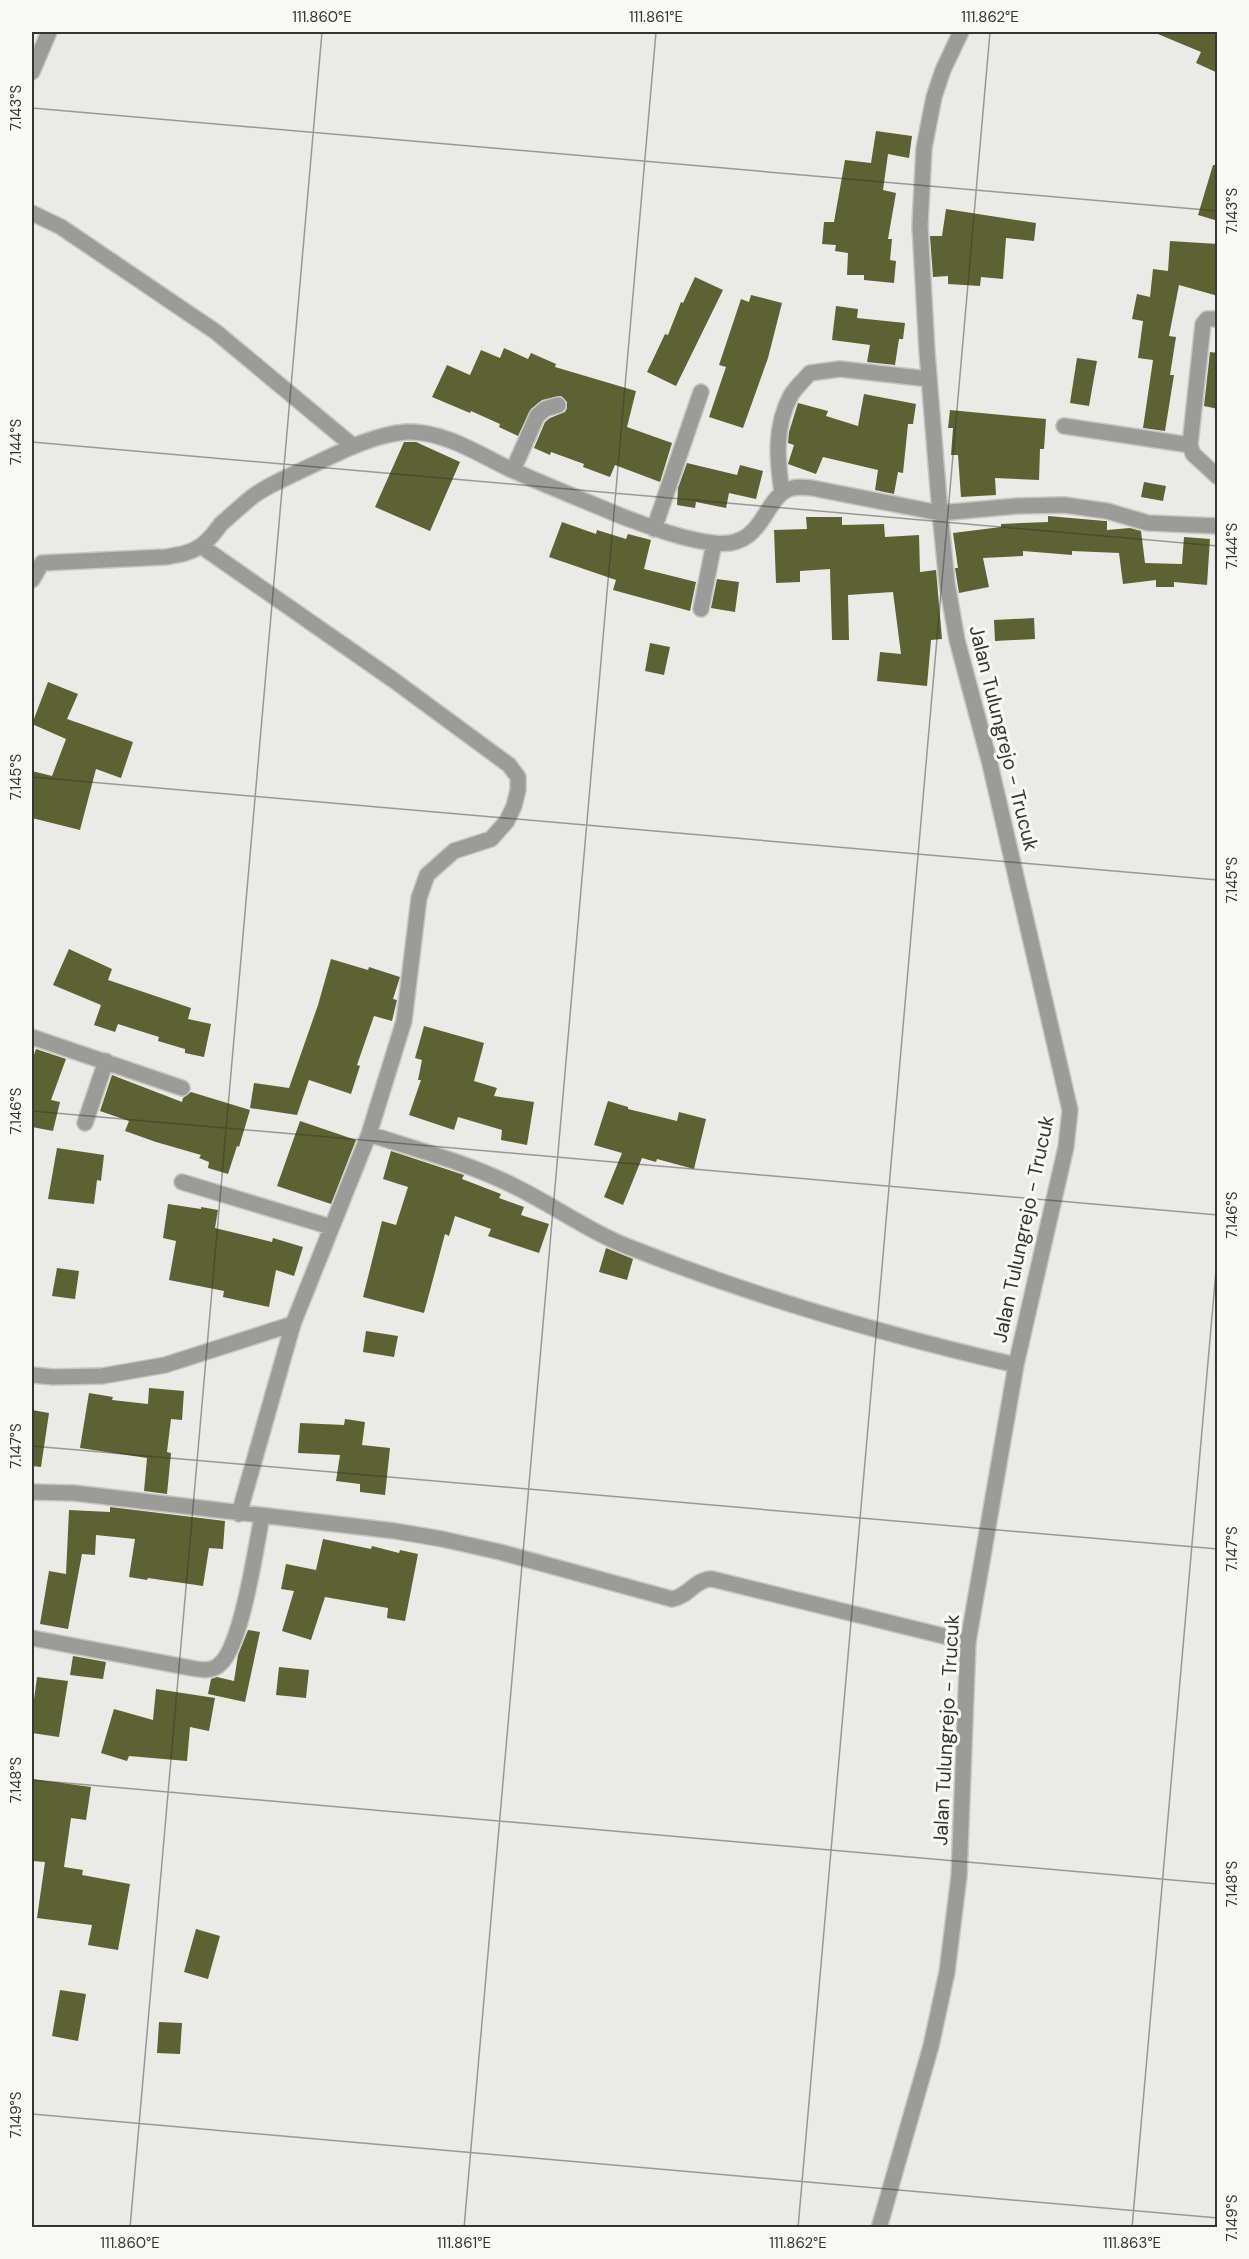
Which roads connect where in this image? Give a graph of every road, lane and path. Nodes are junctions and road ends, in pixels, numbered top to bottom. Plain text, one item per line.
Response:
1 (49, 32) edge
2 (961, 32) edge
3 (32, 72) edge
4 (32, 213) edge
5 (1218, 319) edge
6 (929, 380) junction
7 (701, 392) dead end
8 (558, 405) dead end
9 (1064, 426) dead end
10 (353, 446) junction
11 (1190, 446) junction
12 (513, 470) junction
13 (1218, 477) edge
14 (782, 493) junction
15 (940, 513) junction
16 (1218, 526) edge
17 (654, 529) junction
18 (714, 543) junction
19 (201, 546) junction
20 (32, 580) edge
21 (701, 609) dead end
22 (32, 1036) edge
23 (106, 1061) junction
24 (182, 1088) dead end
25 (84, 1123) dead end
26 (369, 1134) junction
27 (182, 1182) dead end
28 (331, 1227) junction
29 (293, 1324) junction
30 (1016, 1365) junction
31 (32, 1375) edge
32 (32, 1492) edge
33 (239, 1514) junction
34 (262, 1516) junction
35 (32, 1638) edge
36 (968, 1641) junction
37 (879, 2228) edge

1 - 3 street
2 - 6 street, Jalan Tulungrejo - Trucuk
4 - 10 street
5 - 11 street
6 - 14 street
6 - 15 street, Jalan Tulungrejo - Trucuk
7 - 17 street
8 - 12 street
9 - 11 street
10 - 12 street
10 - 19 street
11 - 13 street
12 - 17 street
14 - 15 street
14 - 18 street
15 - 16 street
15 - 30 street, Jalan Tulungrejo - Trucuk
17 - 18 street
18 - 21 street
19 - 20 street
19 - 26 street
22 - 23 street
23 - 24 street
23 - 25 street
26 - 28 street
26 - 30 street
27 - 28 street
28 - 29 street
29 - 31 street
29 - 33 street
30 - 36 street, Jalan Tulungrejo - Trucuk
32 - 33 street
33 - 34 street
34 - 35 street
34 - 36 street
36 - 37 street, Jalan Tulungrejo - Trucuk

